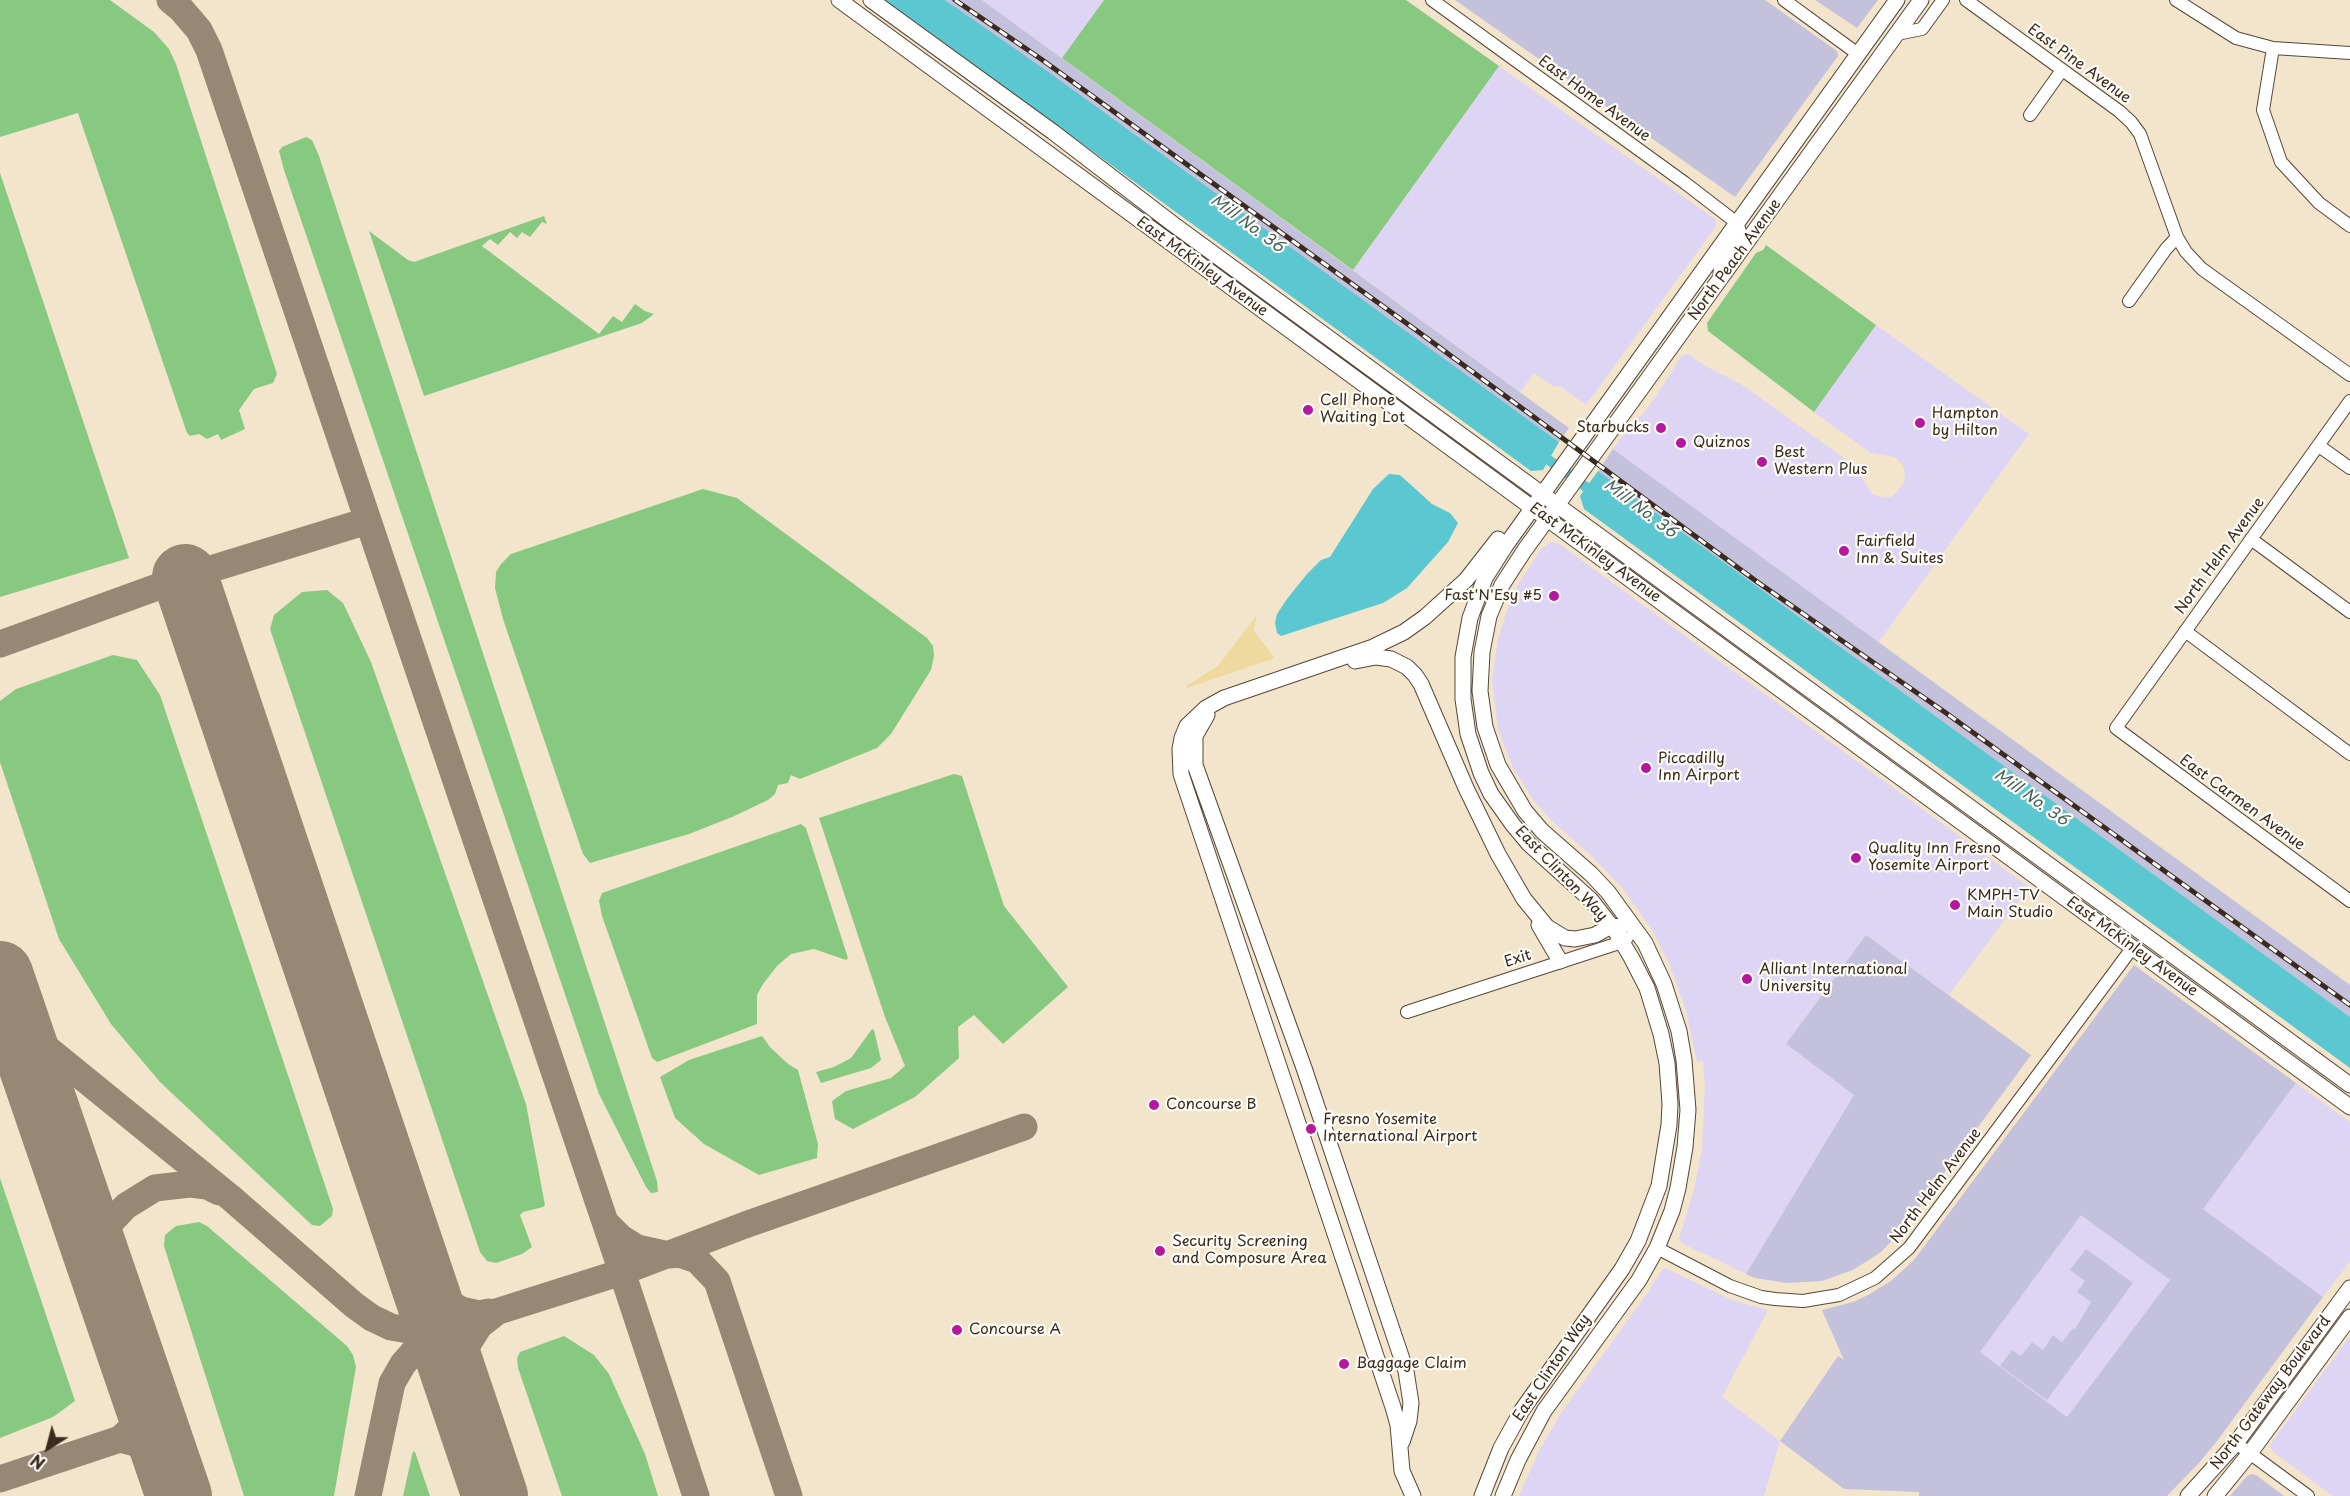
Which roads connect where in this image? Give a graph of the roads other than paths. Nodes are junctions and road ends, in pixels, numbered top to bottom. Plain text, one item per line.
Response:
1 (839, 0) edge
2 (847, 0) edge
3 (871, 0) edge
4 (1432, 0) edge
5 (1784, 0) edge
6 (1897, 0) edge
7 (1909, 0) edge
8 (1921, 0) edge
9 (1943, 0) edge
10 (1966, 0) edge
11 (2176, 0) edge
12 (1897, 34) junction
13 (2273, 48) junction
14 (944, 53) junction
15 (2350, 53) edge
16 (1858, 54) junction
17 (1877, 61) junction
18 (2062, 70) junction
19 (945, 78) junction
20 (2030, 115) dead end
21 (1053, 132) junction
22 (1811, 155) junction
23 (1737, 223) junction
24 (2350, 226) edge
25 (2177, 237) junction
26 (1719, 281) junction
27 (2129, 300) dead end
28 (2350, 375) edge
29 (2350, 401) edge
30 (2319, 446) junction
31 (2350, 468) edge
32 (1543, 492) junction
33 (1559, 504) junction
34 (1532, 507) junction
35 (1548, 519) junction
36 (2250, 539) junction
37 (2350, 612) edge
38 (2185, 631) junction
39 (1332, 662) junction
40 (1762, 676) junction
41 (1224, 698) junction
42 (2116, 728) joint
43 (1887, 746) junction
44 (2350, 754) edge
45 (1524, 899) junction
46 (2350, 901) edge
47 (1611, 926) junction
48 (1636, 930) junction
49 (1622, 942) junction
50 (2133, 947) junction
51 (1560, 962) junction
52 (2239, 1004) junction
53 (1407, 1012) dead end
54 (1286, 1020) junction
55 (1266, 1026) junction
56 (2350, 1085) edge
57 (2350, 1107) edge
58 (1669, 1125) junction
59 (1657, 1248) junction
60 (2350, 1288) edge
61 (2350, 1317) edge
62 (2236, 1443) junction
63 (1400, 1449) junction
64 (2250, 1453) junction
65 (1413, 1496) edge
66 (1482, 1496) edge
67 (1503, 1496) edge
68 (2188, 1496) edge
69 (2215, 1496) edge
70 (2308, 1496) edge

1 - 19 main road, East McKinley Avenue
2 - 14 main road
3 - 14 main road, East McKinley Avenue
4 - 23 street, East Home Avenue
5 - 16 street
6 - 16 main road, North Peach Avenue
7 - 17 main road
8 - 12 main road, North Peach Avenue
9 - 12 street
10 - 18 street, East Pine Avenue
11 - 13 street
12 - 17 main road, North Peach Avenue
13 - 15 street
13 - 24 street
14 - 21 main road, East McKinley Avenue
16 - 22 main road
16 - 23 main road, North Peach Avenue
17 - 22 main road, North Peach Avenue
18 - 20 street
18 - 25 street, East Pine Avenue
19 - 21 main road
19 - 34 main road, East McKinley Avenue
21 - 32 main road, East McKinley Avenue
22 - 26 main road, North Peach Avenue
23 - 26 street
23 - 32 main road, North Peach Avenue
25 - 27 street
25 - 28 street, East Pine Avenue
26 - 33 main road, North Peach Avenue
29 - 30 street, North Helm Avenue
30 - 31 street
30 - 36 street, North Helm Avenue
32 - 33 main road, East McKinley Avenue
32 - 34 main road, North Peach Avenue
33 - 35 main road, North Peach Avenue
33 - 43 main road, East McKinley Avenue
34 - 35 main road, East McKinley Avenue
34 - 39 main road
34 - 47 main road, East Clinton Way
35 - 40 main road, East McKinley Avenue
35 - 48 main road, East Clinton Way
36 - 37 street
36 - 38 street, North Helm Avenue
38 - 42 street, North Helm Avenue
38 - 44 street
39 - 41 main road
39 - 45 main road
40 - 43 main road
40 - 50 main road, East McKinley Avenue
41 - 54 main road
41 - 55 main road
42 - 46 street, East Carmen Avenue
43 - 52 main road, East McKinley Avenue
45 - 47 main road
45 - 51 main road
47 - 48 main road
47 - 49 main road, East Clinton Way
48 - 49 street, Exit
48 - 59 main road, East Clinton Way
49 - 51 street, Exit
49 - 58 main road, East Clinton Way
50 - 52 main road
50 - 57 main road, East McKinley Avenue
50 - 59 street, North Helm Avenue
51 - 53 street, Exit
52 - 56 main road, East McKinley Avenue
54 - 55 main road
54 - 63 main road
55 - 63 main road
58 - 59 main road
58 - 66 main road, East Clinton Way
59 - 67 main road, East Clinton Way
60 - 62 main road, North Gateway Boulevard
61 - 64 main road, North Gateway Boulevard
62 - 64 street
62 - 68 main road, North Gateway Boulevard
63 - 65 main road
64 - 69 main road, North Gateway Boulevard
64 - 70 street

